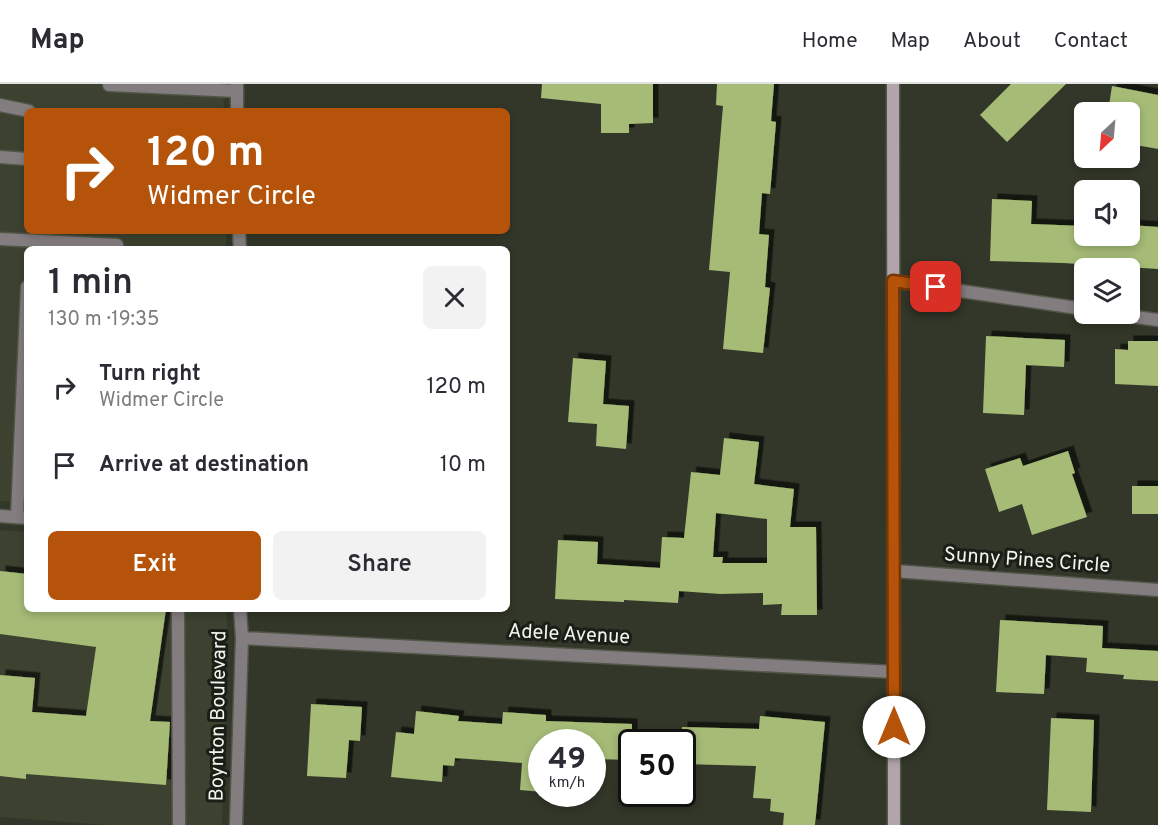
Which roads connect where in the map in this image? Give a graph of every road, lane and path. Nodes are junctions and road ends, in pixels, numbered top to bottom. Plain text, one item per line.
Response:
1 (893, 84) edge
2 (109, 85) edge
3 (237, 88) edge
4 (0, 105) edge
5 (237, 108) edge
6 (24, 110) edge
7 (0, 157) edge
8 (24, 159) edge
9 (0, 239) edge
10 (29, 245) edge
11 (117, 245) dead end
12 (893, 281) junction
13 (1074, 308) edge
14 (1140, 318) edge
15 (1158, 320) edge
16 (24, 425) edge
17 (0, 516) edge
18 (22, 517) edge
19 (894, 571) junction
20 (1158, 590) edge
21 (178, 612) edge
22 (240, 612) edge
23 (242, 638) junction
24 (894, 672) junction
25 (179, 825) edge
26 (236, 825) edge
27 (894, 825) edge

1 - 12 main road
2 - 3 street
3 - 5 street
4 - 6 street
7 - 8 street
9 - 10 street
10 - 11 street
12 - 13 street
12 - 19 main road
14 - 15 street
16 - 18 street
17 - 18 street
19 - 20 street, Sunny Pines Circle
19 - 24 main road
21 - 25 street
22 - 23 street, Boynton Boulevard
23 - 24 street, Adele Avenue
23 - 26 street, Boynton Boulevard
24 - 27 main road

